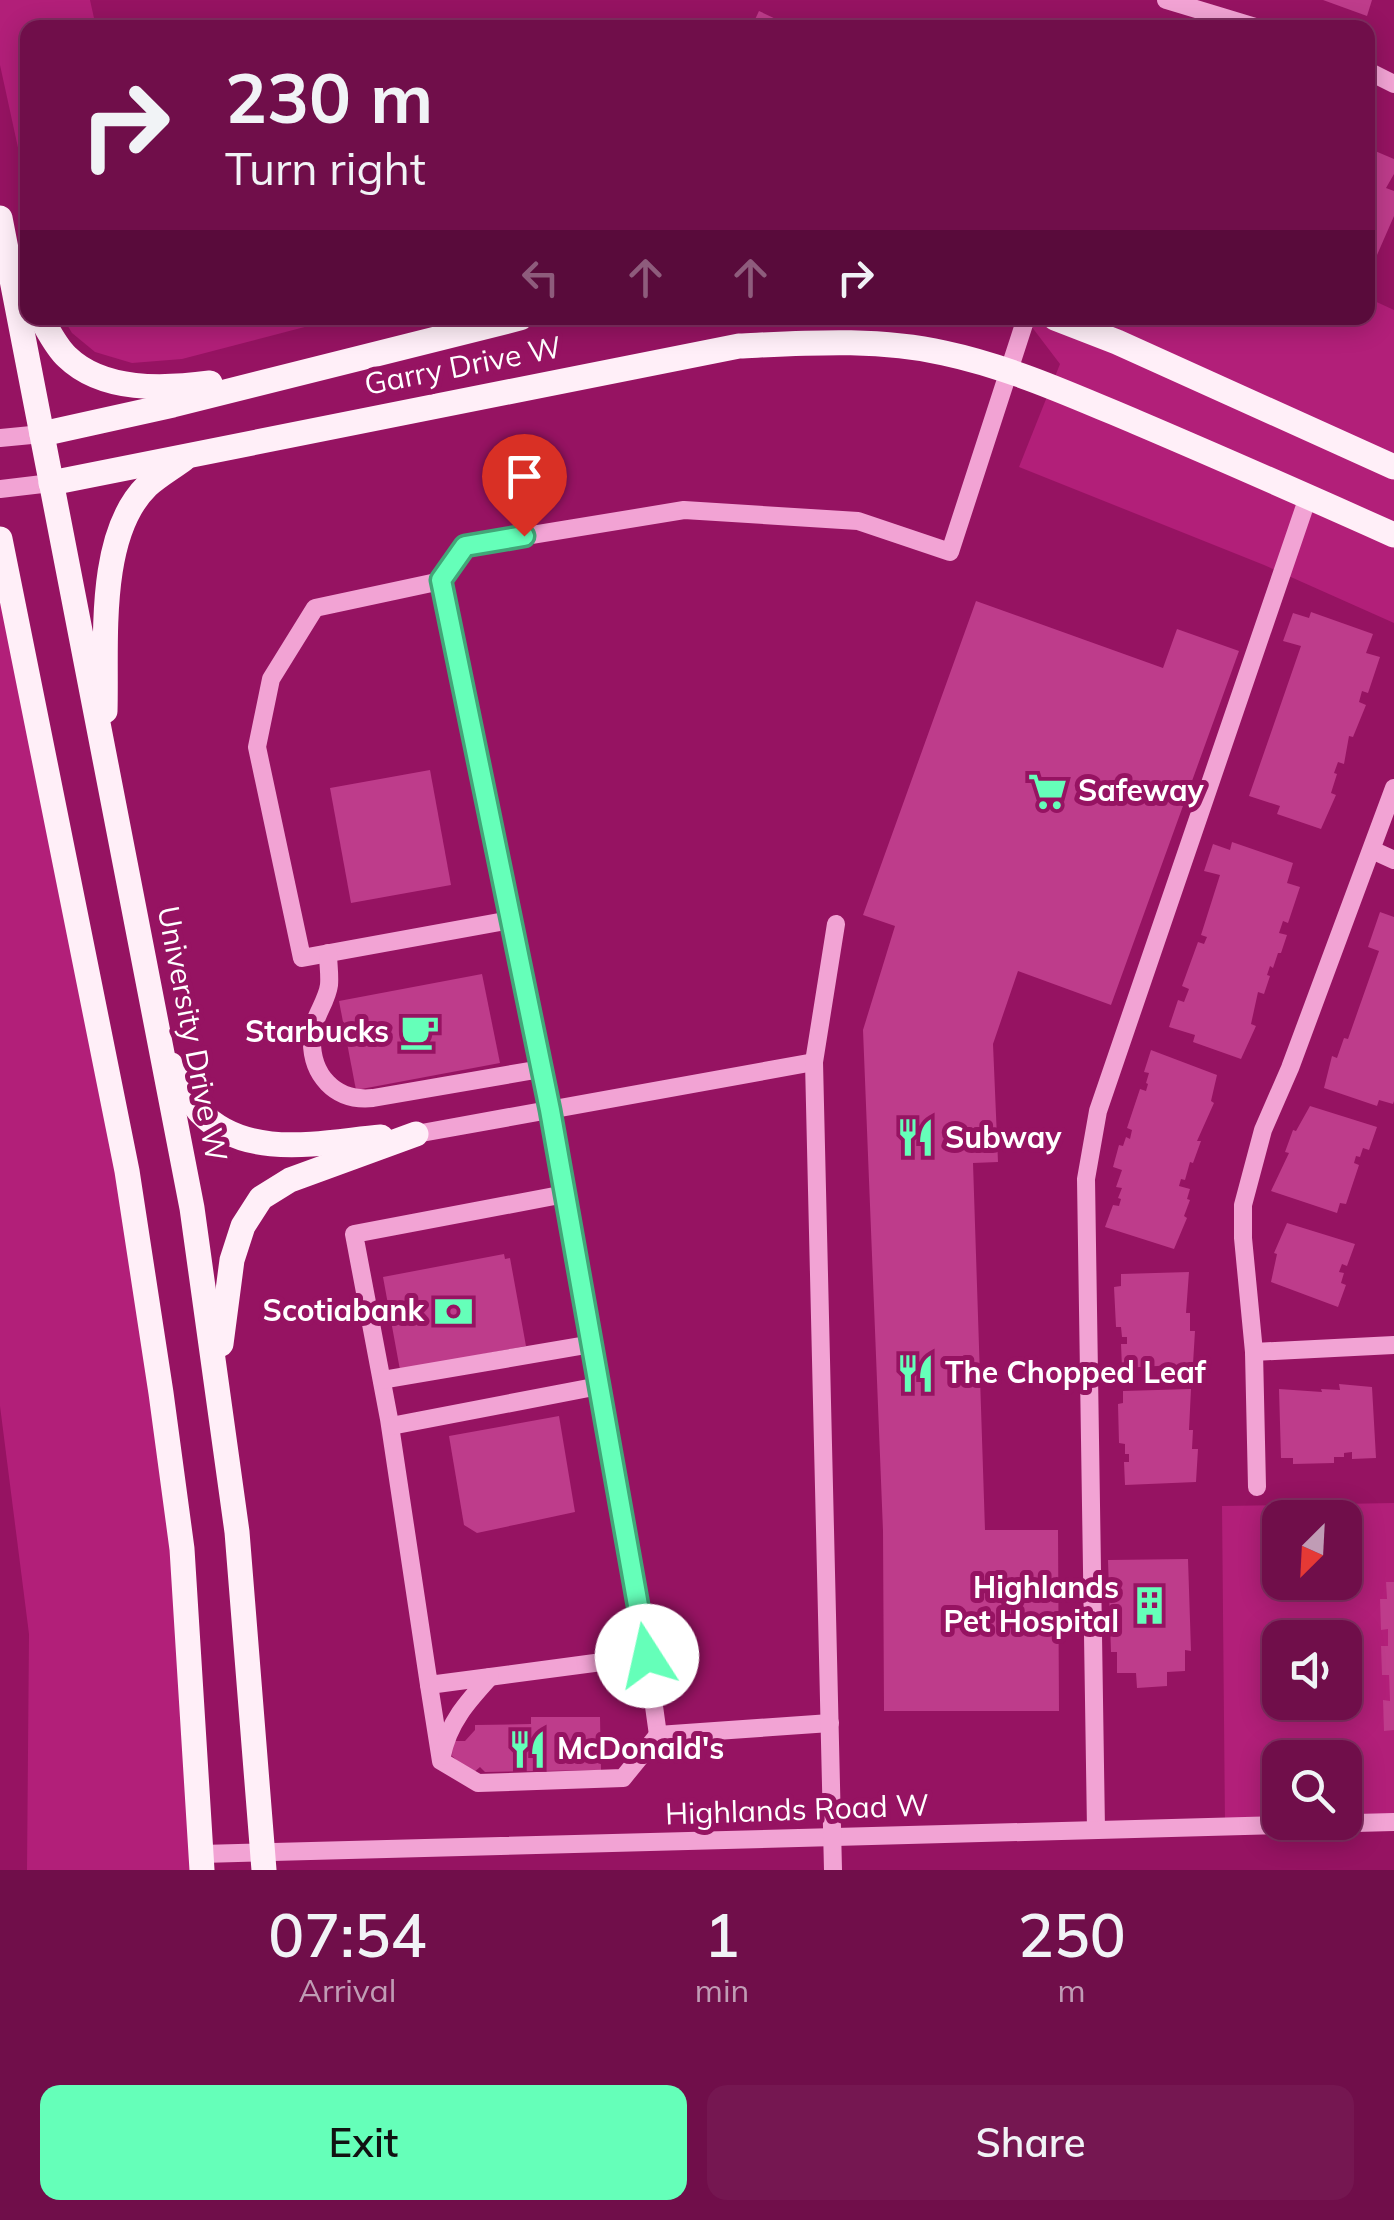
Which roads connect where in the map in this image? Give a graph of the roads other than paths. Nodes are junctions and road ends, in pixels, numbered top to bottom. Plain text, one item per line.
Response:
1 (1166, 0) edge
2 (1199, 4) edge
3 (1239, 20) edge
4 (2, 230) edge
5 (20, 272) edge
6 (20, 322) edge
7 (21, 325) edge
8 (45, 325) edge
9 (492, 325) edge
10 (1024, 325) edge
11 (1072, 325) edge
12 (319, 368) junction
13 (1010, 372) junction
14 (42, 434) junction
15 (0, 438) edge
16 (190, 454) junction
17 (1394, 467) edge
18 (51, 483) junction
19 (0, 489) edge
20 (1308, 496) junction
21 (1394, 535) edge
22 (0, 539) edge
23 (441, 580) junction
24 (104, 760) junction
25 (1394, 788) edge
26 (1372, 850) junction
27 (1394, 860) edge
28 (510, 920) junction
29 (836, 924) dead end
30 (328, 954) junction
31 (164, 1053) junction
32 (814, 1062) junction
33 (541, 1070) junction
34 (550, 1110) junction
35 (416, 1134) junction
36 (564, 1194) junction
37 (592, 1344) junction
38 (1394, 1345) edge
39 (1254, 1352) junction
40 (217, 1374) junction
41 (382, 1380) junction
42 (599, 1386) junction
43 (390, 1426) junction
44 (1258, 1488) dead end
45 (647, 1656) junction
46 (490, 1677) junction
47 (429, 1686) junction
48 (830, 1723) junction
49 (658, 1736) junction
50 (442, 1761) junction
51 (1394, 1822) edge
52 (1096, 1830) junction
53 (833, 1837) junction
54 (264, 1861) edge
55 (202, 1862) edge
56 (833, 1870) edge

1 - 2 street
2 - 3 street
4 - 5 main road
4 - 6 main road, University Drive W
7 - 14 main road, University Drive W
8 - 12 main road
9 - 12 main road, Garry Drive W
10 - 13 street
11 - 17 main road
12 - 14 main road, Garry Drive W
13 - 16 main road, Garry Drive W
13 - 20 main road, Garry Drive W
13 - 23 street
14 - 15 street
14 - 18 main road, University Drive W
16 - 18 main road, Garry Drive W
16 - 24 main road
18 - 19 street
18 - 24 main road, University Drive W
20 - 21 main road, Garry Drive W
20 - 52 street
22 - 55 main road
23 - 28 street
23 - 30 street
24 - 31 main road, University Drive W
25 - 26 street
26 - 27 street
26 - 39 street
28 - 30 street
28 - 33 street
29 - 32 street
30 - 33 street
31 - 35 main road
31 - 40 main road, University Drive W
32 - 34 street
32 - 48 street
33 - 34 street
34 - 35 street
34 - 36 street
35 - 40 main road
36 - 37 street
36 - 41 street
37 - 41 street
37 - 42 street
38 - 39 street
39 - 44 street
40 - 54 main road, University Drive W
41 - 43 street
42 - 43 street
42 - 45 street
43 - 47 street
45 - 46 street
45 - 49 street
46 - 47 street
46 - 50 street
47 - 50 street
48 - 49 street
48 - 53 street
49 - 50 street
51 - 52 street, Highlands Road W
52 - 53 street, Highlands Road W
53 - 54 street, Highlands Road W
53 - 56 street
54 - 55 street, Highlands Road W

